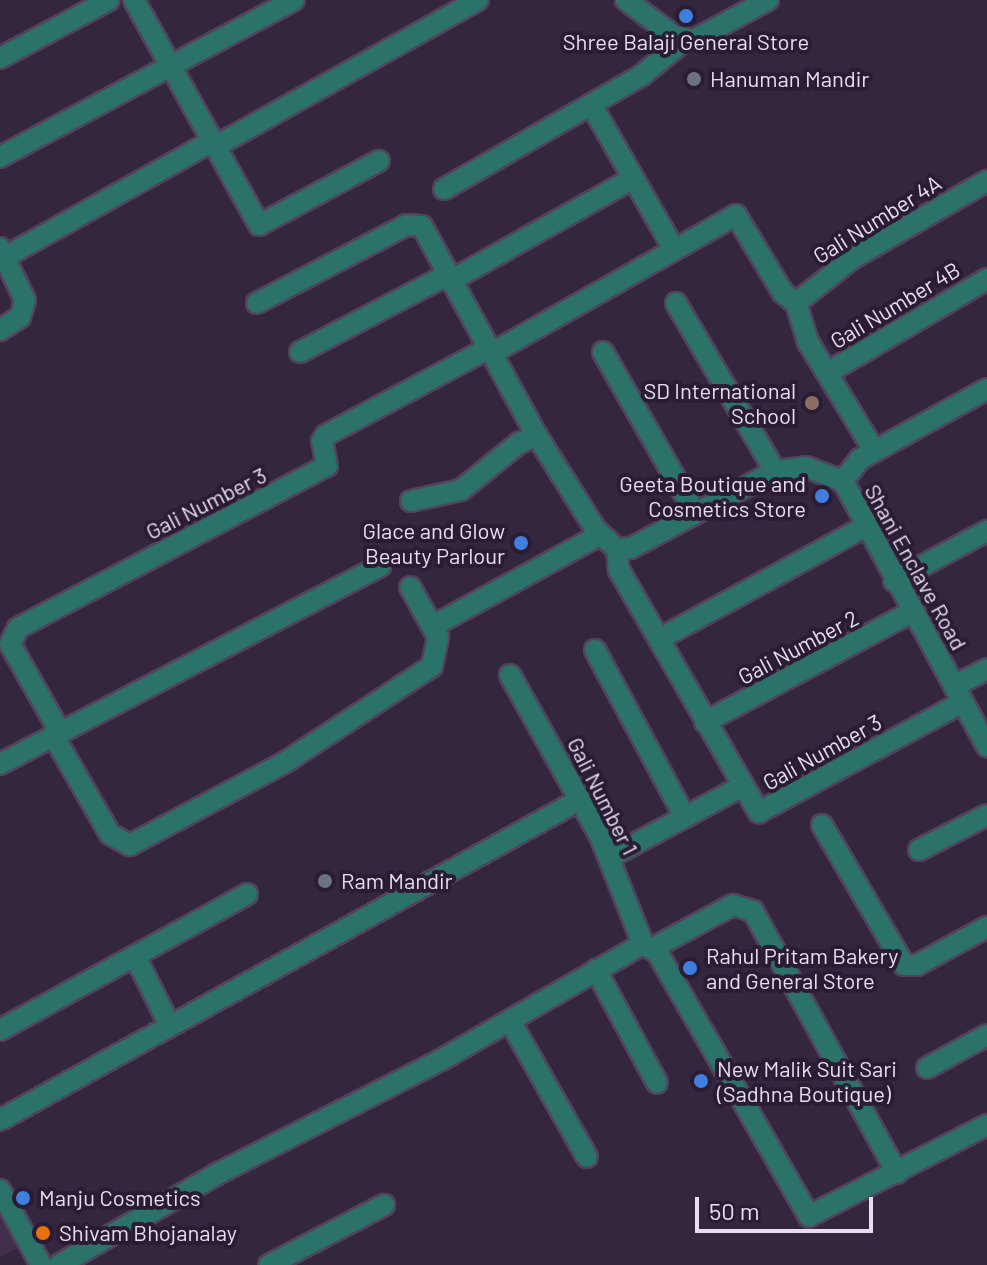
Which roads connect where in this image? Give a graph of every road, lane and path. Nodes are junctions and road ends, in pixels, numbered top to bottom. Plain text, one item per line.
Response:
1 (109, 0) edge
2 (134, 0) edge
3 (294, 0) edge
4 (478, 0) edge
5 (626, 0) edge
6 (768, 0) edge
7 (685, 40) junction
8 (0, 58) edge
9 (171, 67) junction
10 (592, 106) junction
11 (213, 144) junction
12 (0, 157) edge
13 (379, 161) dead end
14 (632, 179) junction
15 (987, 181) edge
16 (444, 189) dead end
17 (674, 249) junction
18 (2, 252) edge
19 (448, 278) junction
20 (987, 279) edge
21 (257, 303) dead end
22 (676, 303) dead end
23 (796, 303) junction
24 (0, 330) edge
25 (491, 350) junction
26 (300, 352) dead end
27 (603, 352) dead end
28 (827, 373) junction
29 (987, 389) edge
30 (537, 436) junction
31 (874, 450) junction
32 (775, 471) junction
33 (843, 481) junction
34 (411, 501) dead end
35 (694, 511) junction
36 (864, 527) junction
37 (987, 531) edge
38 (600, 535) junction
39 (617, 549) junction
40 (381, 566) dead end
41 (894, 581) junction
42 (410, 587) dead end
43 (912, 612) junction
44 (433, 626) junction
45 (659, 639) junction
46 (595, 650) dead end
47 (987, 669) edge
48 (510, 675) dead end
49 (958, 694) junction
50 (705, 722) junction
51 (56, 734) junction
52 (987, 746) edge
53 (0, 764) edge
54 (741, 787) junction
55 (581, 799) junction
56 (987, 815) edge
57 (685, 817) junction
58 (822, 825) dead end
59 (919, 850) dead end
60 (610, 857) junction
61 (247, 894) dead end
62 (987, 927) edge
63 (648, 946) junction
64 (135, 956) junction
65 (596, 970) junction
66 (510, 1021) junction
67 (170, 1026) junction
68 (0, 1030) edge
69 (987, 1035) edge
70 (927, 1068) dead end
71 (657, 1083) dead end
72 (0, 1120) edge
73 (987, 1125) edge
74 (587, 1157) dead end
75 (897, 1173) junction
76 (0, 1190) edge
77 (384, 1205) dead end
78 (43, 1264) edge
79 (269, 1265) edge

1 - 8 street
2 - 9 street
3 - 9 street
4 - 11 street
5 - 7 street
6 - 7 street
7 - 10 street
9 - 11 street
9 - 12 street
10 - 14 street
10 - 16 street
11 - 13 street
11 - 18 street
14 - 17 street
14 - 19 street
15 - 23 street, Gali Number 4A
17 - 23 street
17 - 25 street
18 - 24 street
19 - 21 street
19 - 25 street
19 - 26 street
20 - 28 street, Gali Number 4B
22 - 32 street
23 - 28 street
25 - 30 street
25 - 51 street, Gali Number 3
27 - 35 street
28 - 31 street
29 - 31 street, Shani Enclave Road
30 - 34 street
30 - 38 street
31 - 33 street, Shani Enclave Road
32 - 33 street
32 - 35 street
33 - 36 street, Shani Enclave Road
35 - 39 street
36 - 41 street, Shani Enclave Road
36 - 45 street
37 - 41 street
38 - 39 street
38 - 44 street
39 - 45 street, Gali Number 3
40 - 51 street
41 - 43 street, Shani Enclave Road
42 - 44 street
43 - 49 street, Shani Enclave Road
43 - 50 street, Gali Number 2
44 - 51 street
45 - 50 street, Gali Number 3
46 - 57 street
47 - 49 street, Gali Number 3
48 - 55 street, Gali Number 1
49 - 52 street, Shani Enclave Road
49 - 54 street, Gali Number 3
50 - 54 street, Gali Number 3
51 - 53 street
54 - 57 street
55 - 60 street, Gali Number 1
55 - 67 street
56 - 59 street
57 - 60 street
58 - 62 street
60 - 63 street, Gali Number 1
61 - 64 street
63 - 65 street
63 - 75 street, Gali Number 1
63 - 75 street
64 - 67 street
64 - 68 street
65 - 66 street
65 - 71 street
66 - 74 street
66 - 78 street
67 - 72 street
69 - 70 street
73 - 75 street
76 - 78 street
77 - 79 street

